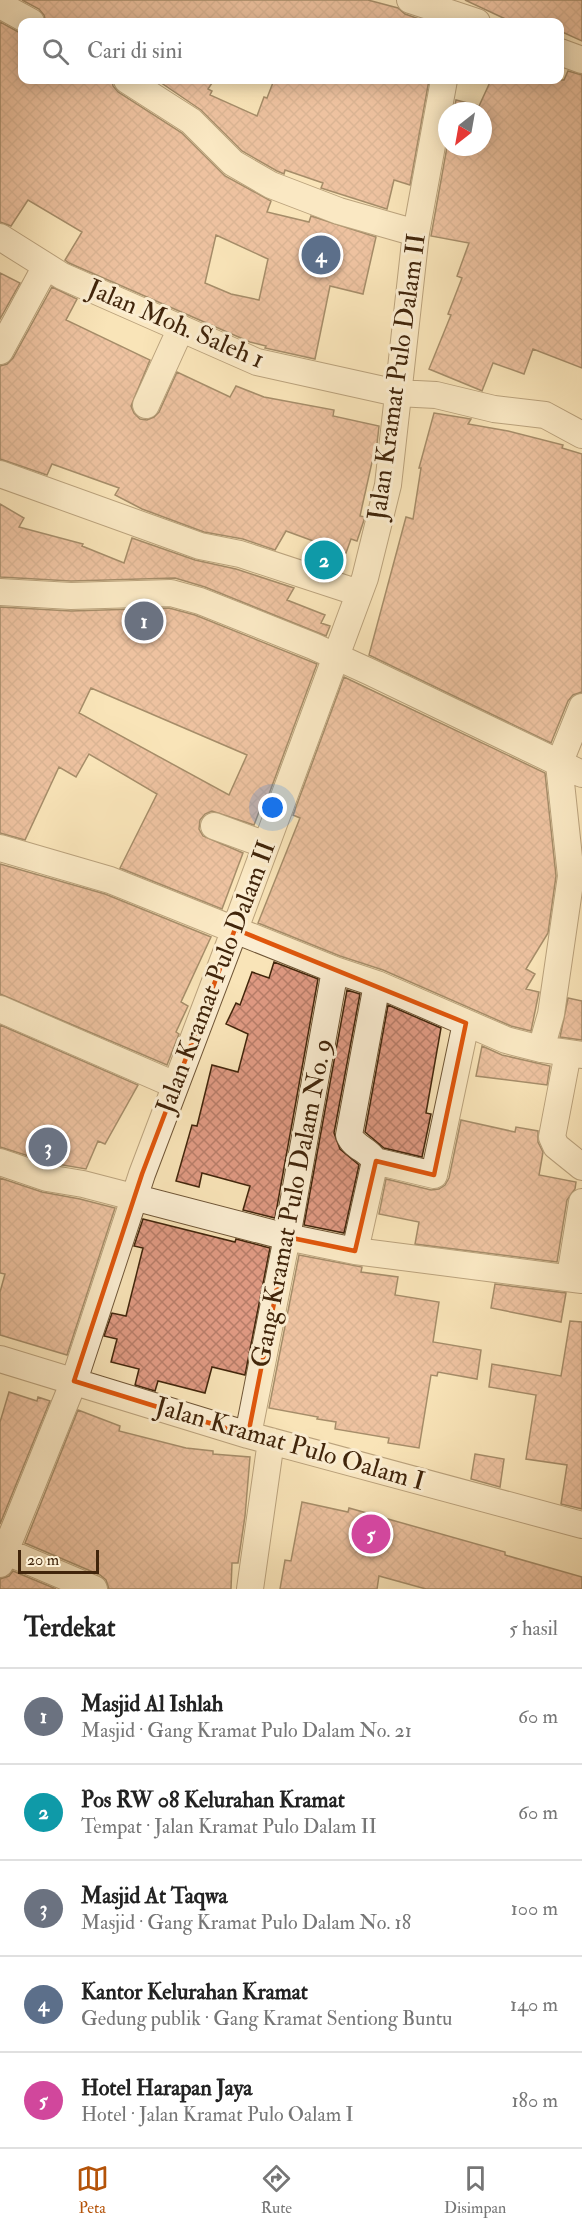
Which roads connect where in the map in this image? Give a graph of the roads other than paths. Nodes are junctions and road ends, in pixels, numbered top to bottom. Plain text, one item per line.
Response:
1 (410, 0) edge
2 (0, 5) edge
3 (462, 15) edge
4 (24, 18) edge
5 (564, 53) edge
6 (582, 60) edge
7 (133, 84) edge
8 (443, 84) edge
9 (416, 233) junction
10 (0, 237) edge
11 (45, 266) junction
12 (181, 328) junction
13 (0, 351) edge
14 (397, 393) junction
15 (146, 405) dead end
16 (582, 435) edge
17 (0, 474) edge
18 (0, 592) edge
19 (359, 593) junction
20 (335, 657) junction
21 (582, 707) edge
22 (559, 764) junction
23 (582, 774) edge
24 (214, 826) dead end
25 (266, 845) junction
26 (0, 848) edge
27 (235, 929) junction
28 (335, 970) junction
29 (377, 984) junction
30 (0, 1009) edge
31 (466, 1023) junction
32 (541, 1049) junction
33 (575, 1054) edge
34 (175, 1085) junction
35 (375, 1161) junction
36 (0, 1162) edge
37 (582, 1167) edge
38 (134, 1198) junction
39 (582, 1202) edge
40 (287, 1237) junction
41 (354, 1251) junction
42 (576, 1279) edge
43 (0, 1359) edge
44 (74, 1381) junction
45 (260, 1438) junction
46 (582, 1525) edge
47 (2, 1555) edge
48 (94, 1589) edge
49 (250, 1589) edge

1 - 3 street
2 - 4 street
5 - 6 street
7 - 9 street
8 - 9 street, Jalan Kramat Pulo Dalam II
9 - 14 street, Jalan Kramat Pulo Dalam II
10 - 11 street, Jalan Moh. Saleh 1
11 - 12 street, Jalan Moh. Saleh 1
11 - 13 street
12 - 14 street, Jalan Moh. Saleh 1
12 - 15 street
14 - 16 street, Jalan Moh. Saleh 1
14 - 19 street, Jalan Kramat Pulo Dalam II
17 - 19 street
18 - 20 street
19 - 20 street, Jalan Kramat Pulo Dalam II
20 - 22 street
20 - 25 street, Jalan Kramat Pulo Dalam II
21 - 22 street
22 - 23 street
22 - 32 street
24 - 25 street
25 - 27 street, Jalan Kramat Pulo Dalam II
26 - 27 street
27 - 28 street
27 - 34 street, Jalan Kramat Pulo Dalam II
28 - 29 street
28 - 40 street, Gang Kramat Pulo Dalam No. 9
29 - 31 street
29 - 35 street
30 - 34 street
31 - 32 street
31 - 35 street
32 - 33 street
33 - 37 street
34 - 38 street, Jalan Kramat Pulo Dalam II
35 - 41 street
36 - 38 street
38 - 40 street
38 - 44 street, Jalan Kramat Pulo Dalam II
39 - 42 street
40 - 41 street
40 - 45 street, Gang Kramat Pulo Dalam No. 9
41 - 42 street
43 - 44 street, Jalan Kramat Pulo Oalam I
44 - 45 street, Jalan Kramat Pulo Oalam I
44 - 47 street, Jalan Kramat Pulo Dalam II
45 - 46 street, Jalan Kramat Pulo Oalam I
45 - 49 street, Gang Kramat Pulo Dalam No. 9
47 - 48 street

